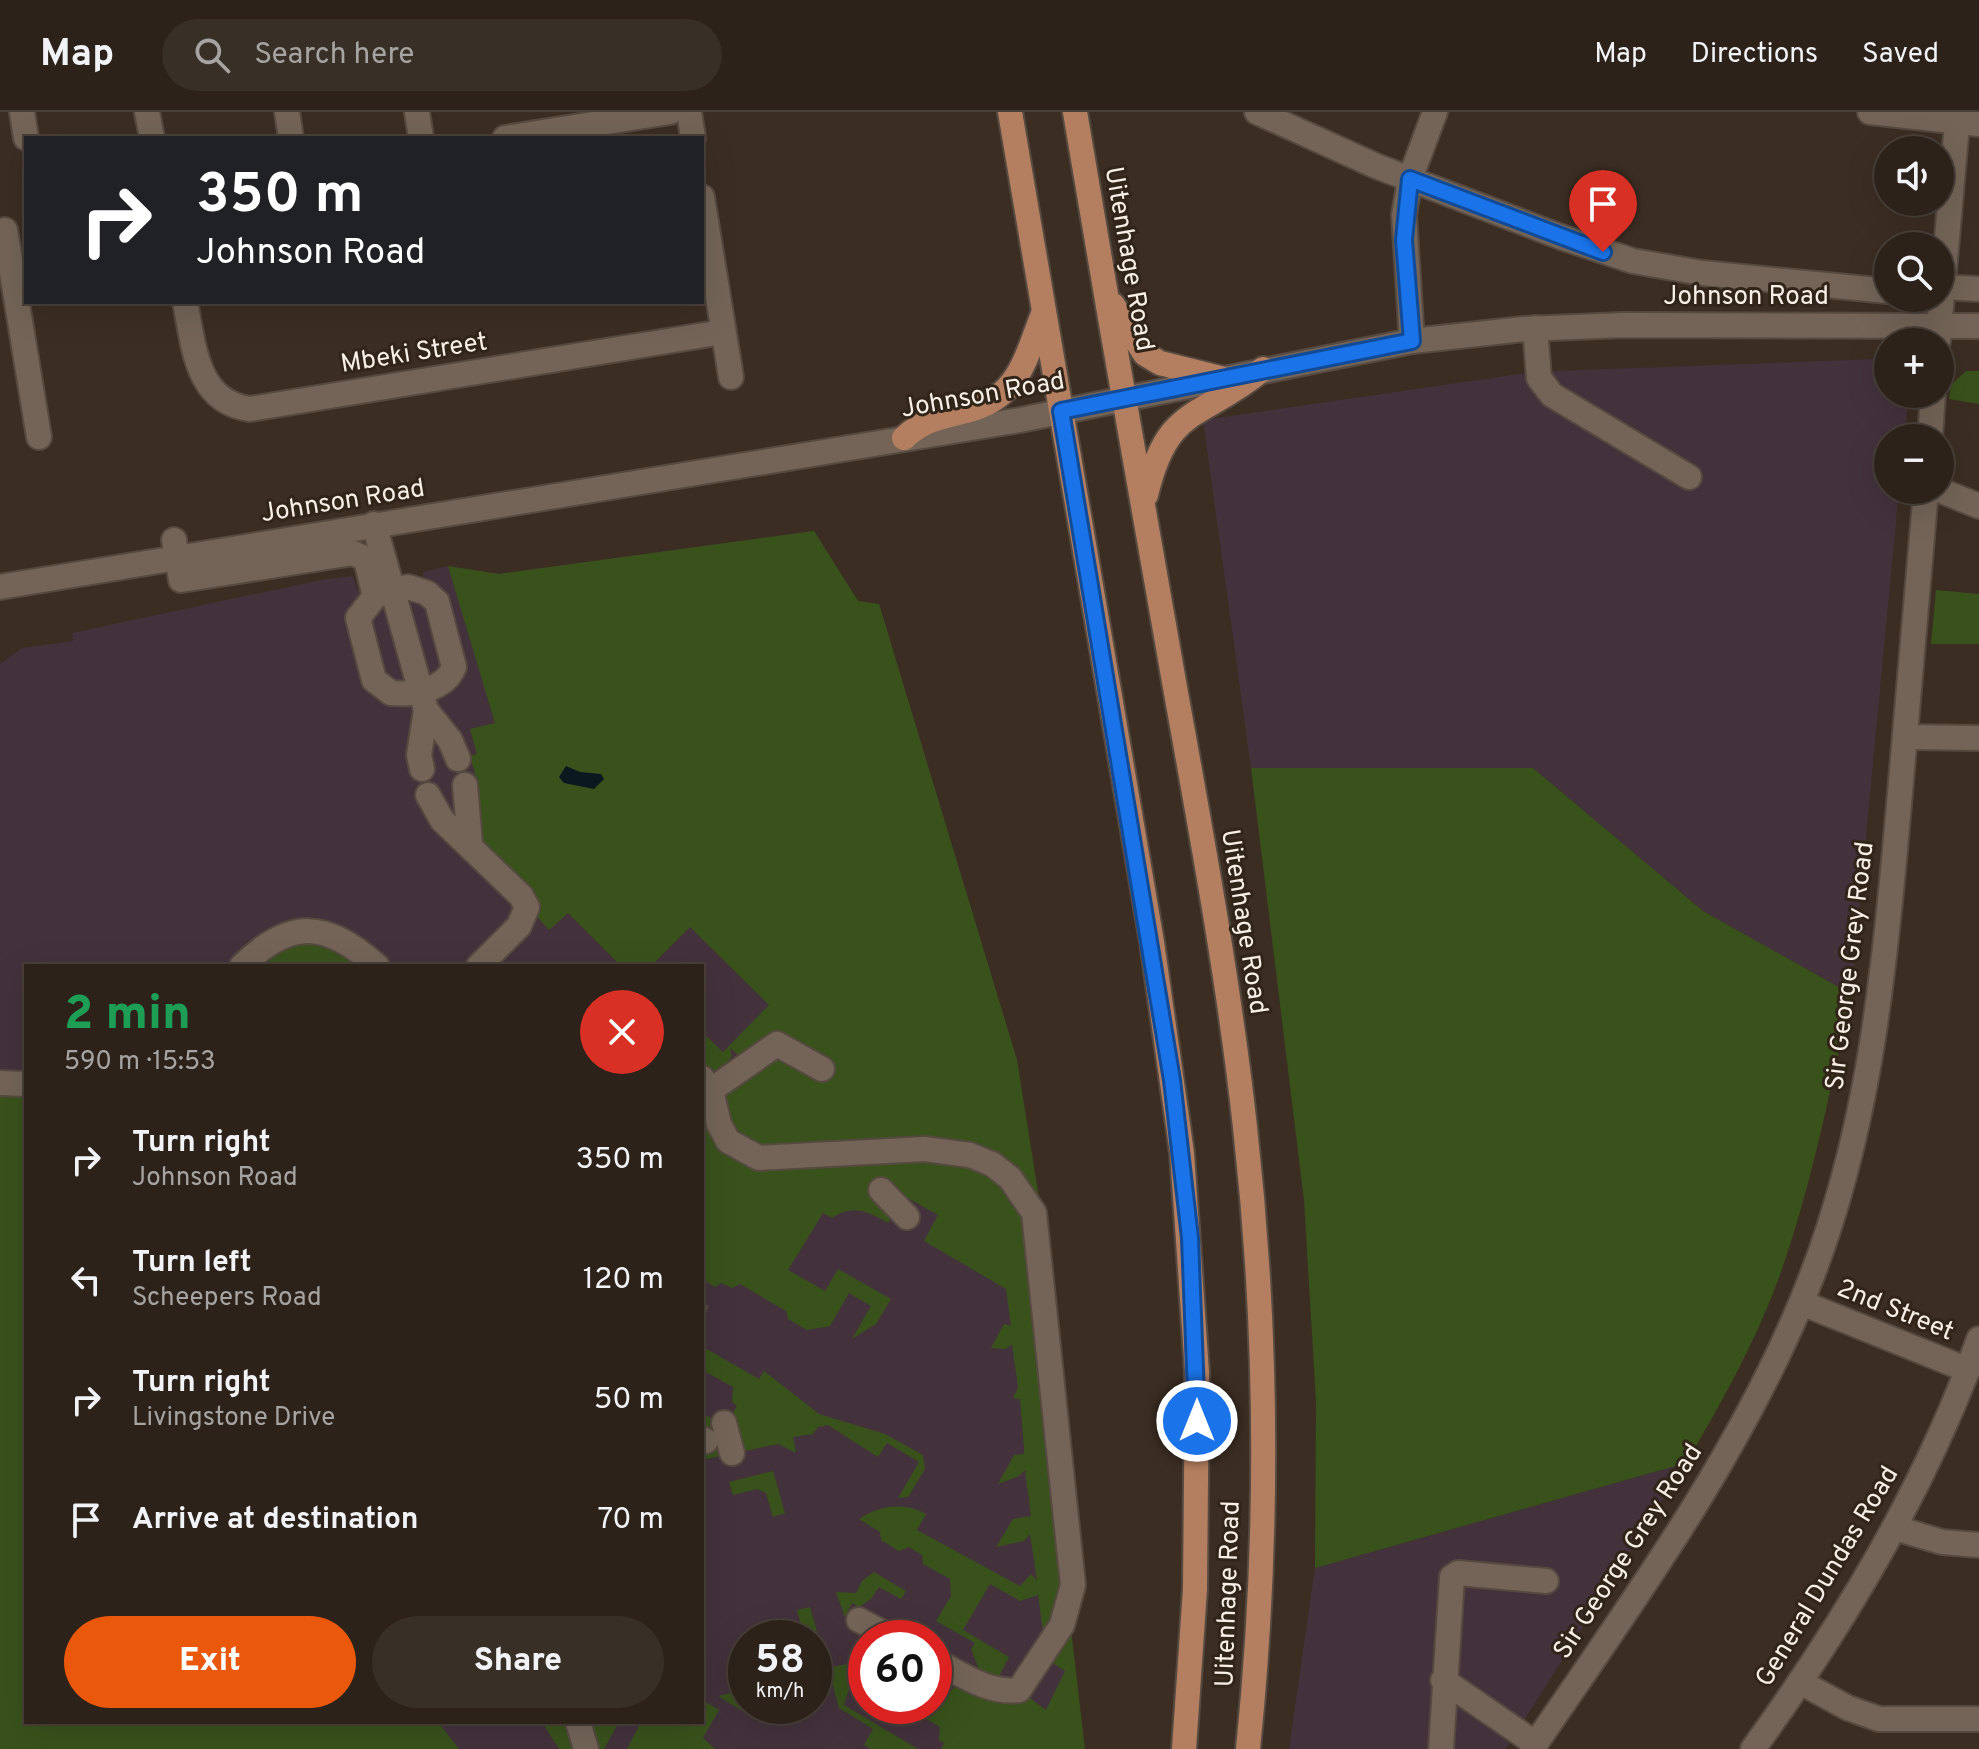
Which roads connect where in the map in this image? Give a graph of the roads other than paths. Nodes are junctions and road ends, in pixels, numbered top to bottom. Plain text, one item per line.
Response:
1 (22, 112) edge
2 (147, 112) edge
3 (287, 112) edge
4 (417, 112) edge
5 (670, 112) edge
6 (689, 112) edge
7 (1010, 112) edge
8 (1075, 112) edge
9 (1257, 112) edge
10 (1435, 112) edge
11 (1870, 112) edge
12 (1965, 120) edge
13 (553, 126) edge
14 (26, 136) edge
15 (152, 136) edge
16 (291, 136) edge
17 (421, 136) edge
18 (513, 136) edge
19 (693, 136) edge
20 (1410, 179) junction
21 (704, 210) edge
22 (10, 229) edge
23 (1950, 232) edge
24 (1954, 288) edge
25 (1979, 289) edge
26 (1874, 290) edge
27 (1105, 293) junction
28 (185, 304) edge
29 (1043, 314) junction
30 (1979, 326) edge
31 (1535, 328) junction
32 (1954, 331) edge
33 (723, 332) junction
34 (1874, 332) edge
35 (1412, 341) junction
36 (1263, 369) junction
37 (731, 377) dead end
38 (1220, 378) junction
39 (1126, 400) junction
40 (1061, 411) junction
41 (39, 437) dead end
42 (904, 438) junction
43 (1689, 477) dead end
44 (1954, 496) edge
45 (1144, 503) junction
46 (1925, 504) edge
47 (1979, 506) edge
48 (374, 524) junction
49 (174, 540) dead end
50 (0, 587) edge
51 (382, 589) junction
52 (423, 701) junction
53 (1905, 737) junction
54 (1979, 738) edge
55 (458, 759) dead end
56 (422, 769) dead end
57 (465, 785) dead end
58 (428, 795) dead end
59 (470, 843) junction
60 (244, 964) edge
61 (375, 964) edge
62 (481, 964) edge
63 (822, 1069) dead end
64 (0, 1083) edge
65 (24, 1084) edge
66 (706, 1084) edge
67 (881, 1190) dead end
68 (907, 1217) dead end
69 (1802, 1303) junction
70 (1979, 1339) edge
71 (1968, 1370) junction
72 (724, 1423) dead end
73 (732, 1453) dead end
74 (1895, 1528) junction
75 (1979, 1545) edge
76 (1546, 1581) dead end
77 (952, 1669) edge
78 (1443, 1680) junction
79 (1800, 1682) junction
80 (1979, 1719) edge
81 (579, 1724) edge
82 (1534, 1746) edge
83 (586, 1749) edge
84 (1184, 1749) edge
85 (1248, 1749) edge
86 (1441, 1749) edge
87 (1753, 1749) edge

1 - 14 street
2 - 15 street
3 - 16 street
4 - 17 street
5 - 13 street
6 - 19 street
7 - 29 main road, Uitenhage Road
8 - 27 main road, Uitenhage Road
9 - 20 street
10 - 20 street
11 - 12 street
12 - 23 street
13 - 18 street
20 - 26 street
20 - 35 street
21 - 33 street
22 - 41 street
24 - 25 street
27 - 38 main road
27 - 39 main road, Uitenhage Road
28 - 33 street, Mbeki Street
29 - 40 main road, Uitenhage Road
29 - 42 main road
30 - 32 street, Johnson Road
31 - 34 street, Johnson Road
31 - 35 street, Johnson Road
31 - 43 street
33 - 37 street
35 - 36 street, Johnson Road
36 - 38 street, Johnson Road
36 - 45 main road
38 - 39 street, Johnson Road
39 - 40 street, Johnson Road
39 - 45 main road, Uitenhage Road
40 - 42 street, Johnson Road
40 - 84 main road, Uitenhage Road
42 - 48 street, Johnson Road
44 - 47 street
45 - 85 main road, Uitenhage Road
46 - 53 street, Sir George Grey Road
48 - 50 street, Johnson Road
48 - 51 street
49 - 51 street
51 - 52 street
51 - 52 street
51 - 52 street
52 - 55 street
52 - 56 street
53 - 54 street
53 - 69 street, Sir George Grey Road
57 - 59 street
58 - 59 street
59 - 62 street
60 - 61 street
63 - 66 street
64 - 65 street
66 - 77 street
67 - 68 street
69 - 71 street, 2nd Street
69 - 82 street, Sir George Grey Road
70 - 71 street, General Dundas Road
71 - 74 street, General Dundas Road
72 - 73 street
74 - 75 street
74 - 79 street, General Dundas Road
76 - 78 street
78 - 82 street
78 - 86 street
79 - 80 street
79 - 87 street, General Dundas Road
81 - 83 street

